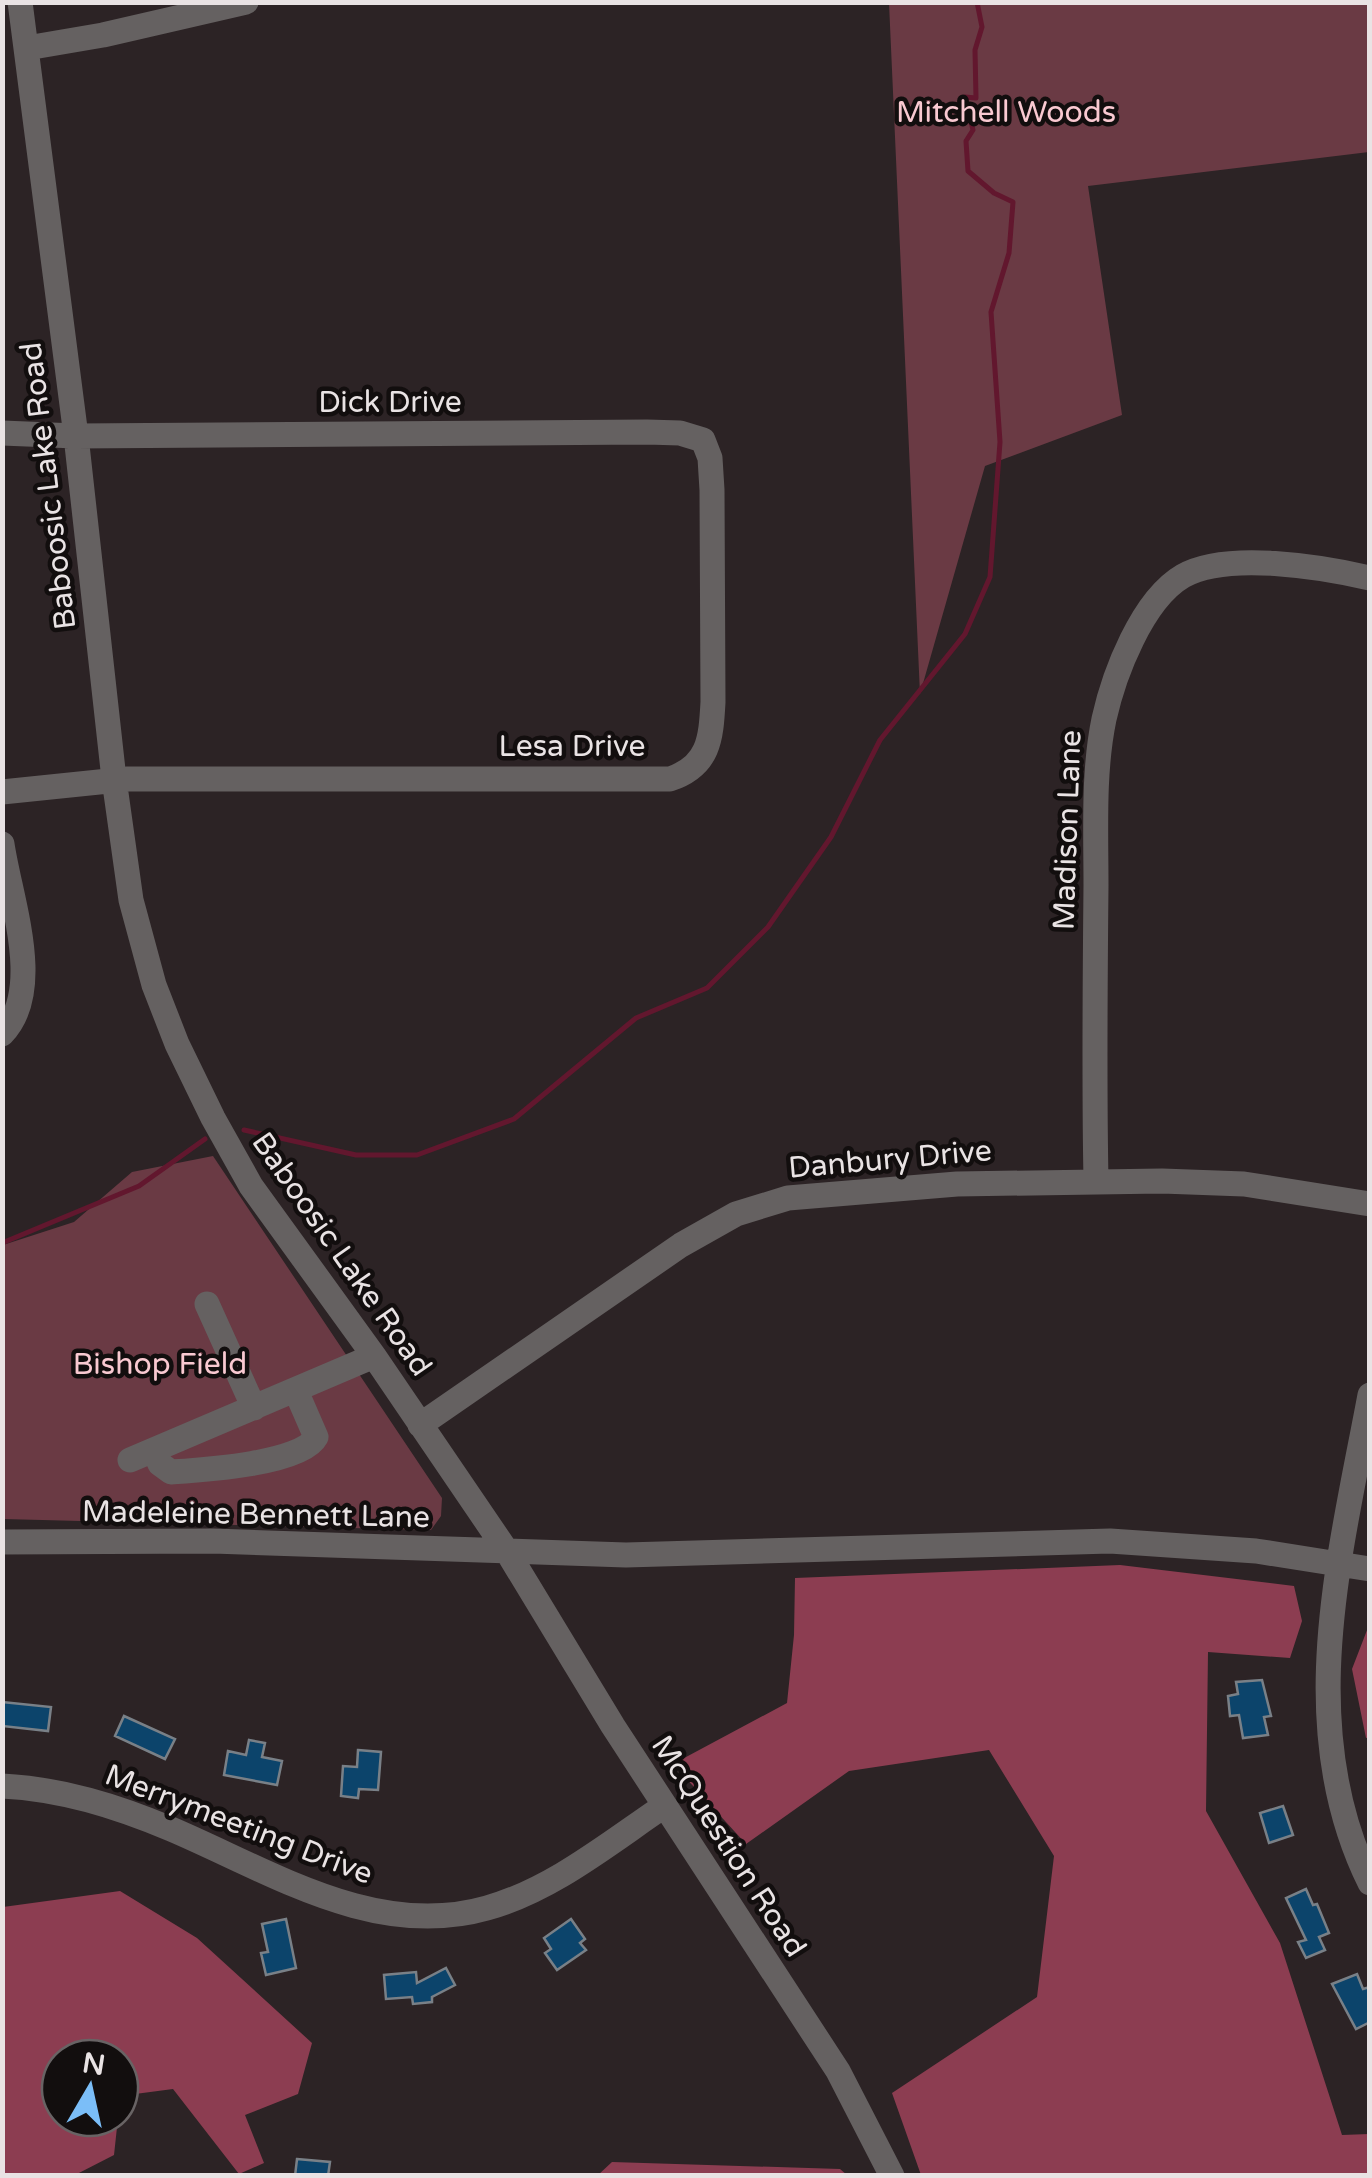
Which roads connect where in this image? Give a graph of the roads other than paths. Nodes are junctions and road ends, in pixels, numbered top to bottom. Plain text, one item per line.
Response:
1 (20, 2) edge
2 (246, 2) edge
3 (28, 48) junction
4 (2, 434) edge
5 (76, 436) junction
6 (702, 440) joint
7 (1370, 578) edge
8 (114, 780) junction
9 (2, 792) edge
10 (2, 844) edge
11 (2, 1034) edge
12 (1096, 1180) junction
13 (1370, 1204) edge
14 (207, 1304) dead end
15 (374, 1356) junction
16 (296, 1391) junction
17 (1370, 1395) edge
18 (254, 1408) junction
19 (420, 1425) junction
20 (2, 1542) edge
21 (508, 1553) junction
22 (1338, 1564) junction
23 (1370, 1569) edge
24 (2, 1786) edge
25 (664, 1806) junction
26 (1370, 1883) edge
27 (892, 2176) edge

1 - 3 street, Baboosic Lake Road
2 - 3 street
3 - 5 street, Baboosic Lake Road
4 - 5 street, Dick Drive
5 - 6 street, Dick Drive
5 - 8 street, Baboosic Lake Road
6 - 8 street, Lesa Drive
7 - 12 street, Madison Lane
8 - 9 street, Lesa Drive
8 - 15 street, Baboosic Lake Road
10 - 11 street
12 - 13 street, Danbury Drive
12 - 19 street, Danbury Drive
14 - 18 street
15 - 16 street
15 - 19 street, Baboosic Lake Road
16 - 18 street
16 - 18 street
17 - 22 street
19 - 21 street, Baboosic Lake Road
20 - 21 street, Madeleine Bennett Lane
21 - 22 street
21 - 25 street, McQuestion Road
22 - 23 street
22 - 26 street
24 - 25 street, Merrymeeting Drive
25 - 27 street, McQuestion Road

